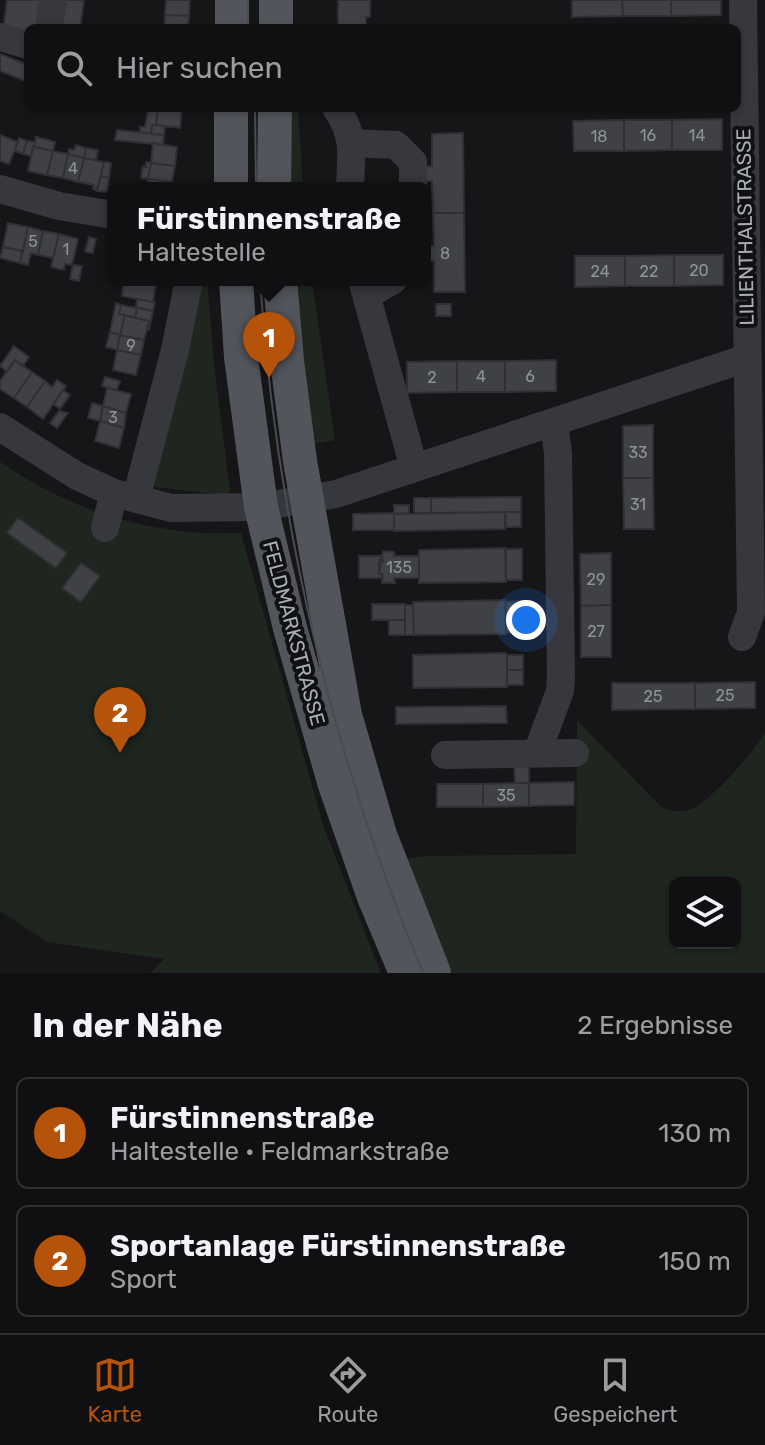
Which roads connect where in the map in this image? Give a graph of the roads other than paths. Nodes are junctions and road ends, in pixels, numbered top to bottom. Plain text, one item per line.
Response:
1 (53, 0) edge
2 (232, 0) edge
3 (276, 0) edge
4 (743, 0) edge
5 (50, 24) edge
6 (232, 24) edge
7 (276, 24) edge
8 (0, 37) edge
9 (24, 44) edge
10 (231, 112) edge
11 (275, 112) edge
12 (339, 112) edge
13 (351, 143) junction
14 (231, 182) edge
15 (274, 182) edge
16 (350, 182) edge
17 (413, 182) edge
18 (0, 189) edge
19 (107, 214) edge
20 (188, 286) edge
21 (236, 286) edge
22 (281, 286) edge
23 (365, 288) edge
24 (747, 358) junction
25 (554, 423) junction
26 (0, 427) edge
27 (414, 468) junction
28 (125, 496) junction
29 (306, 500) junction
30 (261, 507) junction
31 (105, 528) dead end
32 (742, 637) dead end
33 (537, 753) junction
34 (575, 753) dead end
35 (445, 755) dead end
36 (406, 973) edge
37 (434, 973) edge

1 - 5 street
2 - 6 main road
3 - 7 main road
4 - 24 street, LILIENTHALSTRASSE
8 - 9 street
10 - 14 main road
11 - 15 main road
12 - 13 street
13 - 16 street
13 - 17 street
18 - 19 street
20 - 28 street
21 - 30 main road, FELDMARKSTRASSE
22 - 29 main road, FELDMARKSTRASSE
23 - 27 street
24 - 25 street
24 - 32 street, LILIENTHALSTRASSE
25 - 27 street
25 - 33 street
26 - 28 street
27 - 29 street
28 - 30 street
28 - 31 street
29 - 30 street
29 - 37 main road, FELDMARKSTRASSE
30 - 36 main road, FELDMARKSTRASSE
33 - 34 street
33 - 35 street

